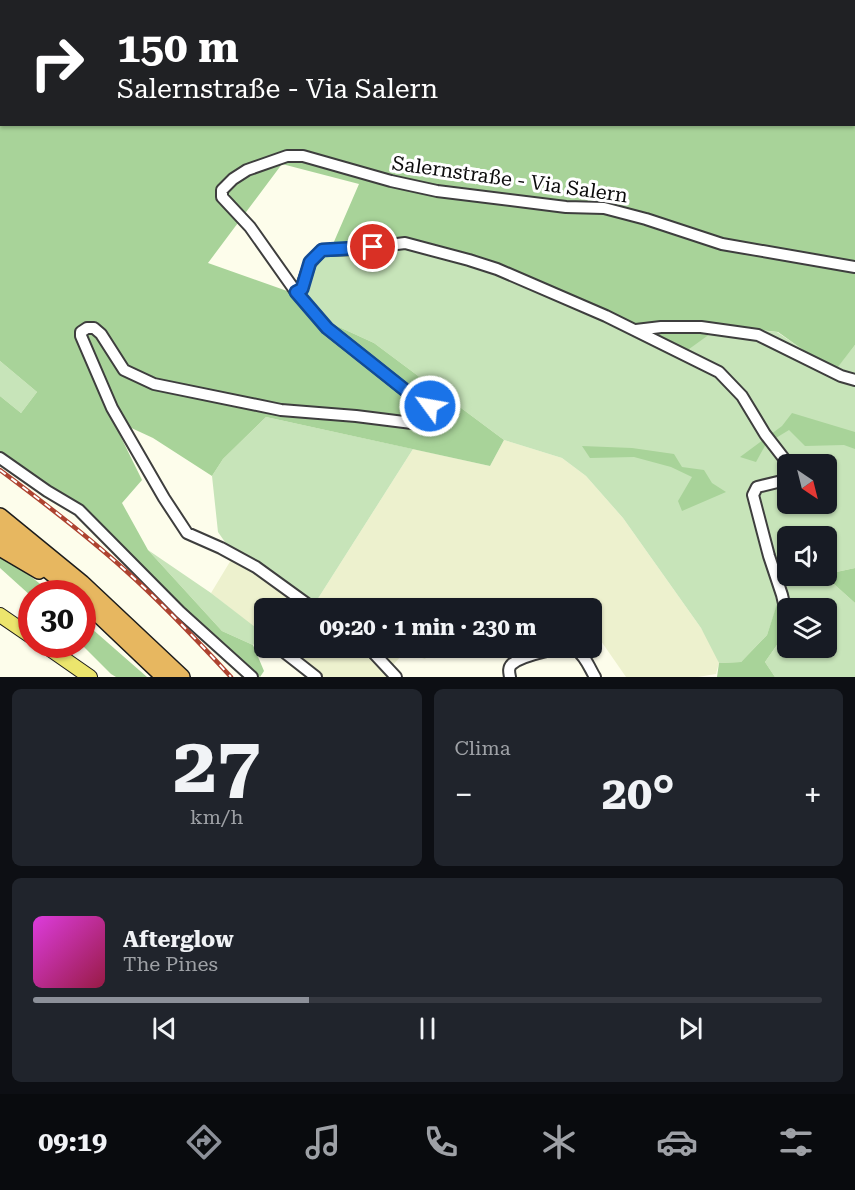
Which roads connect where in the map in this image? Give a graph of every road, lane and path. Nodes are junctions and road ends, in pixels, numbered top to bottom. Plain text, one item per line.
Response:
1 (855, 267) edge
2 (296, 292) junction
3 (636, 330) junction
4 (855, 380) edge
5 (780, 454) edge
6 (0, 458) edge
7 (777, 482) edge
8 (0, 516) edge
9 (0, 531) edge
10 (0, 548) edge
11 (56, 580) edge
12 (61, 580) edge
13 (299, 598) edge
14 (783, 598) edge
15 (96, 612) edge
16 (0, 615) edge
17 (18, 627) edge
18 (63, 658) edge
19 (292, 658) edge
20 (378, 658) edge
21 (525, 658) edge
22 (584, 658) edge
23 (90, 677) edge
24 (164, 677) edge
25 (182, 677) edge
26 (252, 677) edge
27 (316, 677) edge
28 (396, 677) edge
29 (510, 677) edge
30 (596, 677) edge

1 - 2 street, Salernstraße - Via Salern
2 - 3 street
2 - 13 street, Salernstraße - Via Salern
3 - 4 street
3 - 5 street
6 - 26 street
7 - 14 street
8 - 25 highway
9 - 12 highway
10 - 11 highway
15 - 24 highway
16 - 17 main road
18 - 23 main road
19 - 27 street
20 - 28 street
21 - 29 street
22 - 30 street

